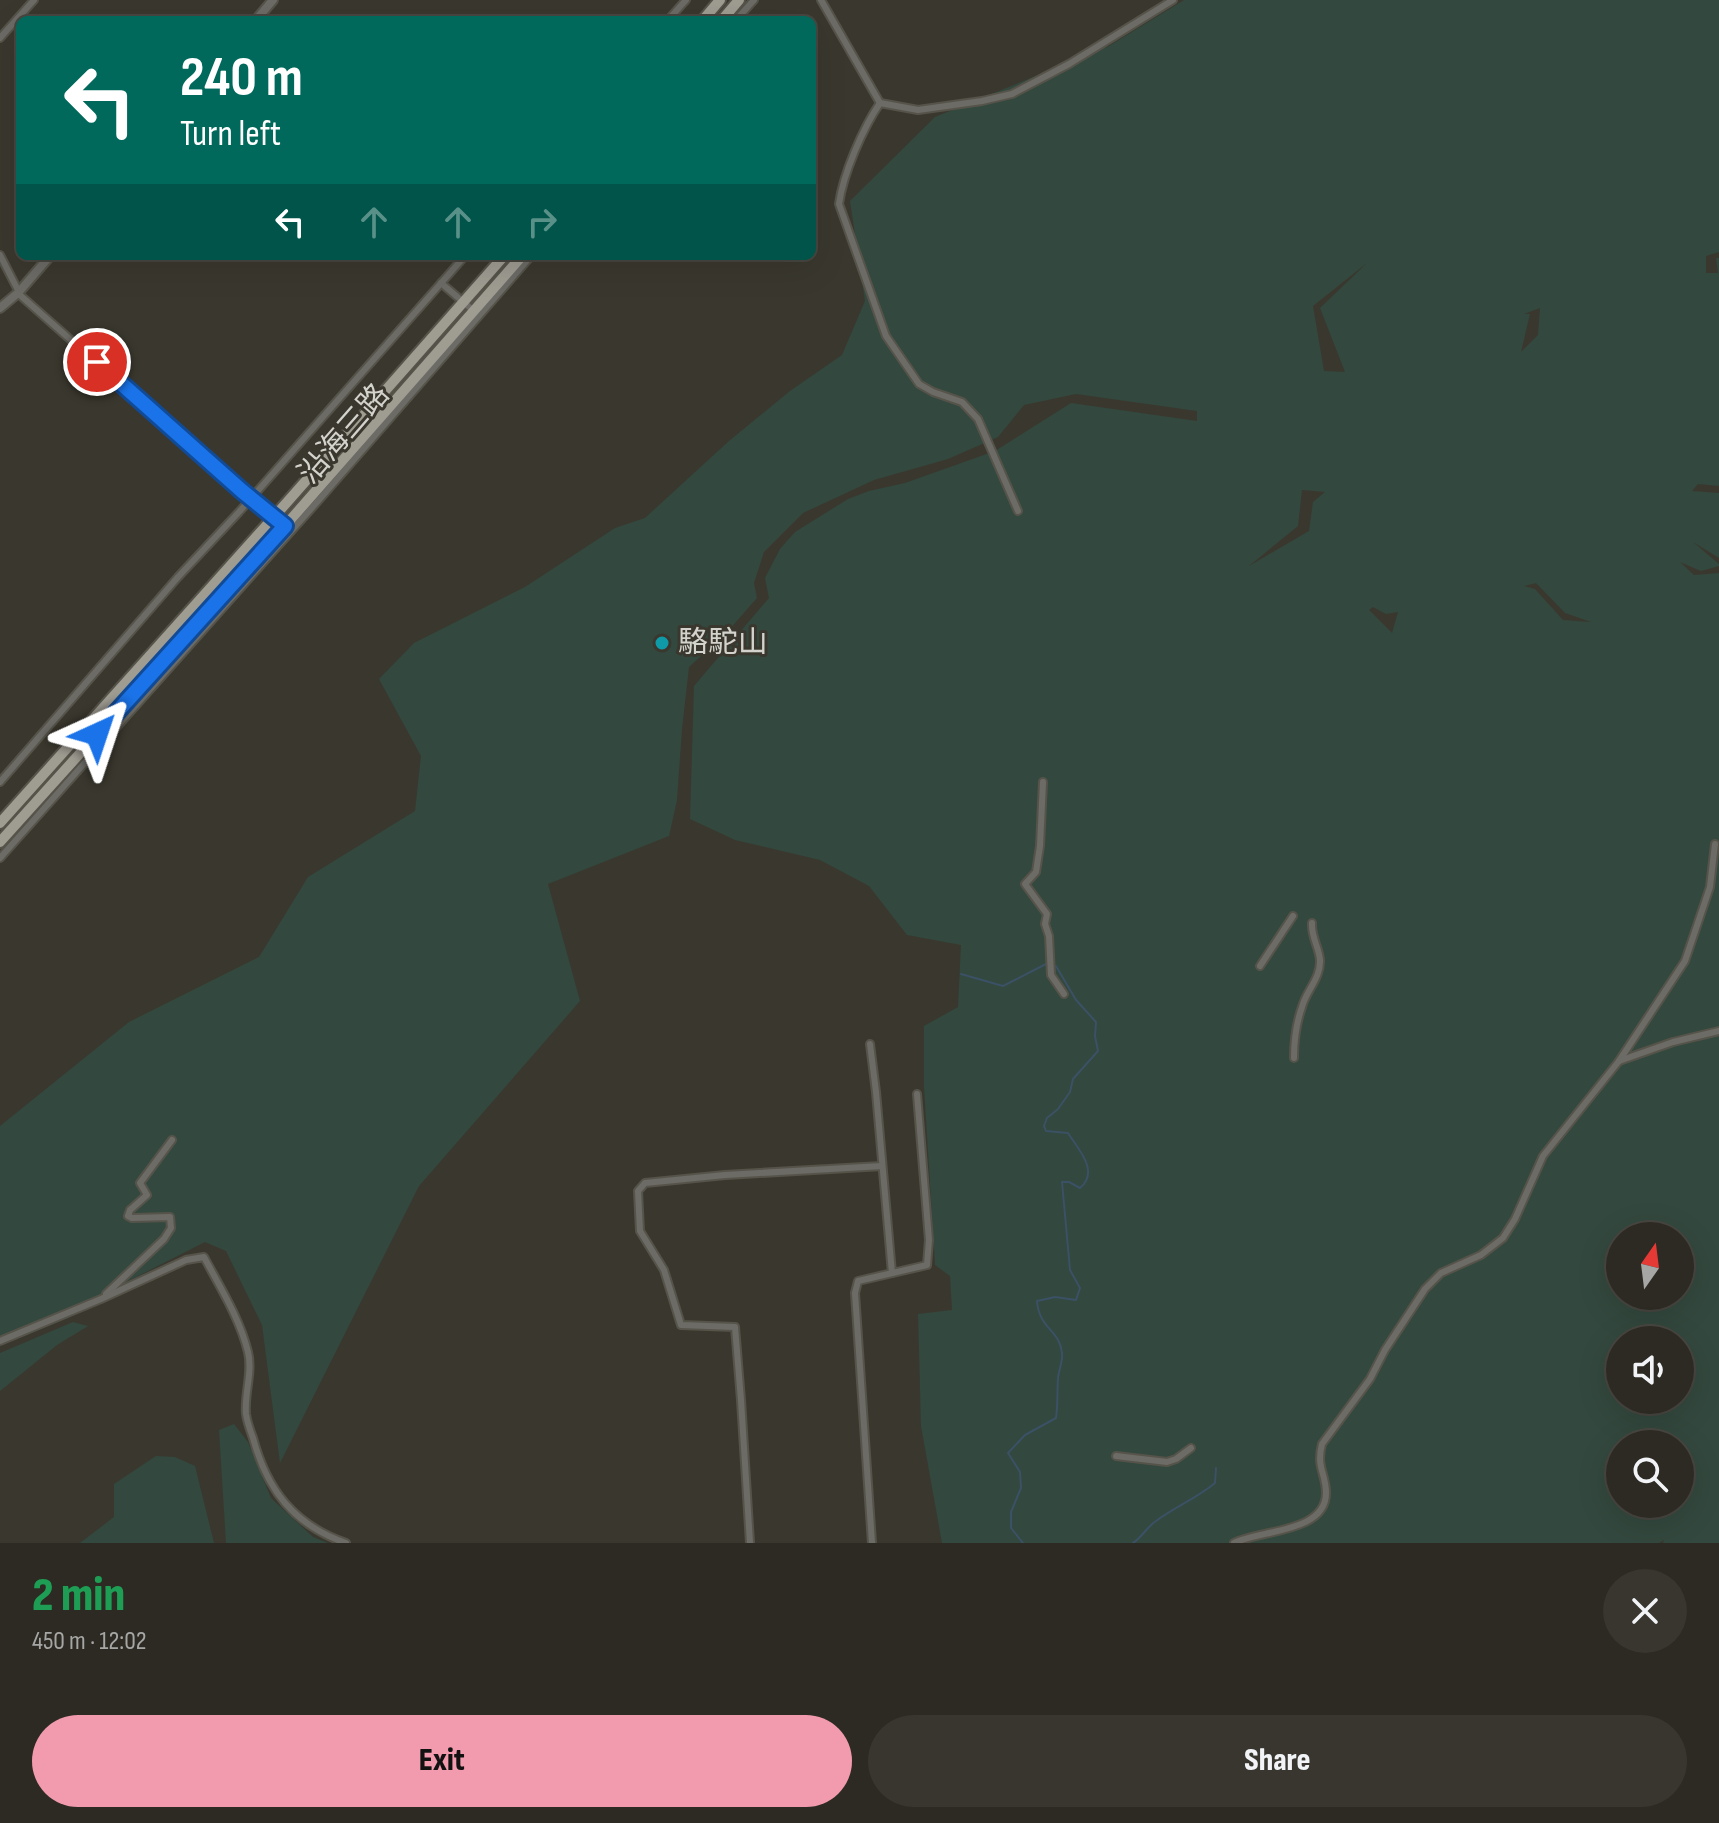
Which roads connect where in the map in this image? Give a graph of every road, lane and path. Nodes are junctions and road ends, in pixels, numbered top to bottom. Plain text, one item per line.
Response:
1 (34, 0) edge
2 (273, 0) edge
3 (686, 0) edge
4 (720, 0) edge
5 (739, 0) edge
6 (754, 0) edge
7 (821, 0) edge
8 (1173, 0) edge
9 (20, 16) edge
10 (259, 16) edge
11 (672, 16) edge
12 (706, 16) edge
13 (725, 16) edge
14 (740, 16) edge
15 (16, 20) edge
16 (0, 38) edge
17 (880, 103) junction
18 (0, 255) edge
19 (47, 260) edge
20 (461, 260) edge
21 (501, 260) edge
22 (519, 260) edge
23 (527, 260) edge
24 (441, 283) junction
25 (18, 293) junction
26 (464, 302) junction
27 (0, 308) edge
28 (477, 313) junction
29 (387, 390) junction
30 (400, 401) junction
31 (251, 498) junction
32 (1018, 511) dead end
33 (274, 517) junction
34 (288, 528) junction
35 (234, 562) junction
36 (248, 573) junction
37 (163, 642) junction
38 (176, 653) junction
39 (103, 708) junction
40 (116, 720) junction
41 (55, 762) junction
42 (68, 773) junction
43 (0, 782) edge
44 (1043, 782) dead end
45 (2, 821) edge
46 (16, 831) junction
47 (0, 842) edge
48 (1715, 844) dead end
49 (0, 858) edge
50 (1293, 916) dead end
51 (1312, 923) dead end
52 (1260, 966) dead end
53 (1064, 994) dead end
54 (1719, 1031) edge
55 (870, 1044) dead end
56 (1294, 1058) dead end
57 (1619, 1061) junction
58 (917, 1094) dead end
59 (172, 1140) dead end
60 (882, 1166) junction
61 (892, 1273) junction
62 (101, 1299) junction
63 (0, 1341) edge
64 (1191, 1448) dead end
65 (1116, 1456) dead end
66 (346, 1543) edge
67 (750, 1543) edge
68 (872, 1543) edge
69 (1234, 1543) edge

1 - 9 street
2 - 10 street
3 - 11 street
4 - 12 main road
5 - 13 main road
6 - 14 street
7 - 17 street
8 - 17 street
15 - 16 street
17 - 32 street
18 - 25 street
19 - 25 street
20 - 24 street, 沿海三路
21 - 26 main road, 沿海三路
22 - 28 main road, 沿海三路
23 - 28 street, 沿海三路
24 - 26 street
24 - 31 street, 沿海三路
25 - 27 street
25 - 31 street
26 - 28 street
26 - 29 main road, 沿海三路
28 - 30 main road, 沿海三路
29 - 30 street
29 - 33 main road, 沿海三路
30 - 34 main road, 沿海三路
31 - 33 street
31 - 43 street, 沿海三路
33 - 34 street
33 - 35 main road, 沿海三路
34 - 36 main road, 沿海三路
35 - 36 street
35 - 37 main road, 沿海三路
36 - 38 main road, 沿海三路
37 - 38 street
37 - 39 main road, 沿海三路
38 - 40 main road, 沿海三路
39 - 40 street
39 - 41 main road, 沿海三路
40 - 42 main road, 沿海三路
41 - 42 street
41 - 45 main road, 沿海三路
42 - 46 main road, 沿海三路
44 - 53 street
45 - 46 street
46 - 47 main road, 沿海三路
46 - 49 street, 沿海三路
48 - 57 street
50 - 52 street
51 - 56 street
54 - 57 street
55 - 60 street
57 - 69 street
58 - 61 street
59 - 62 street
60 - 61 street
60 - 67 street
61 - 68 street
62 - 63 street
62 - 66 street
64 - 65 street

